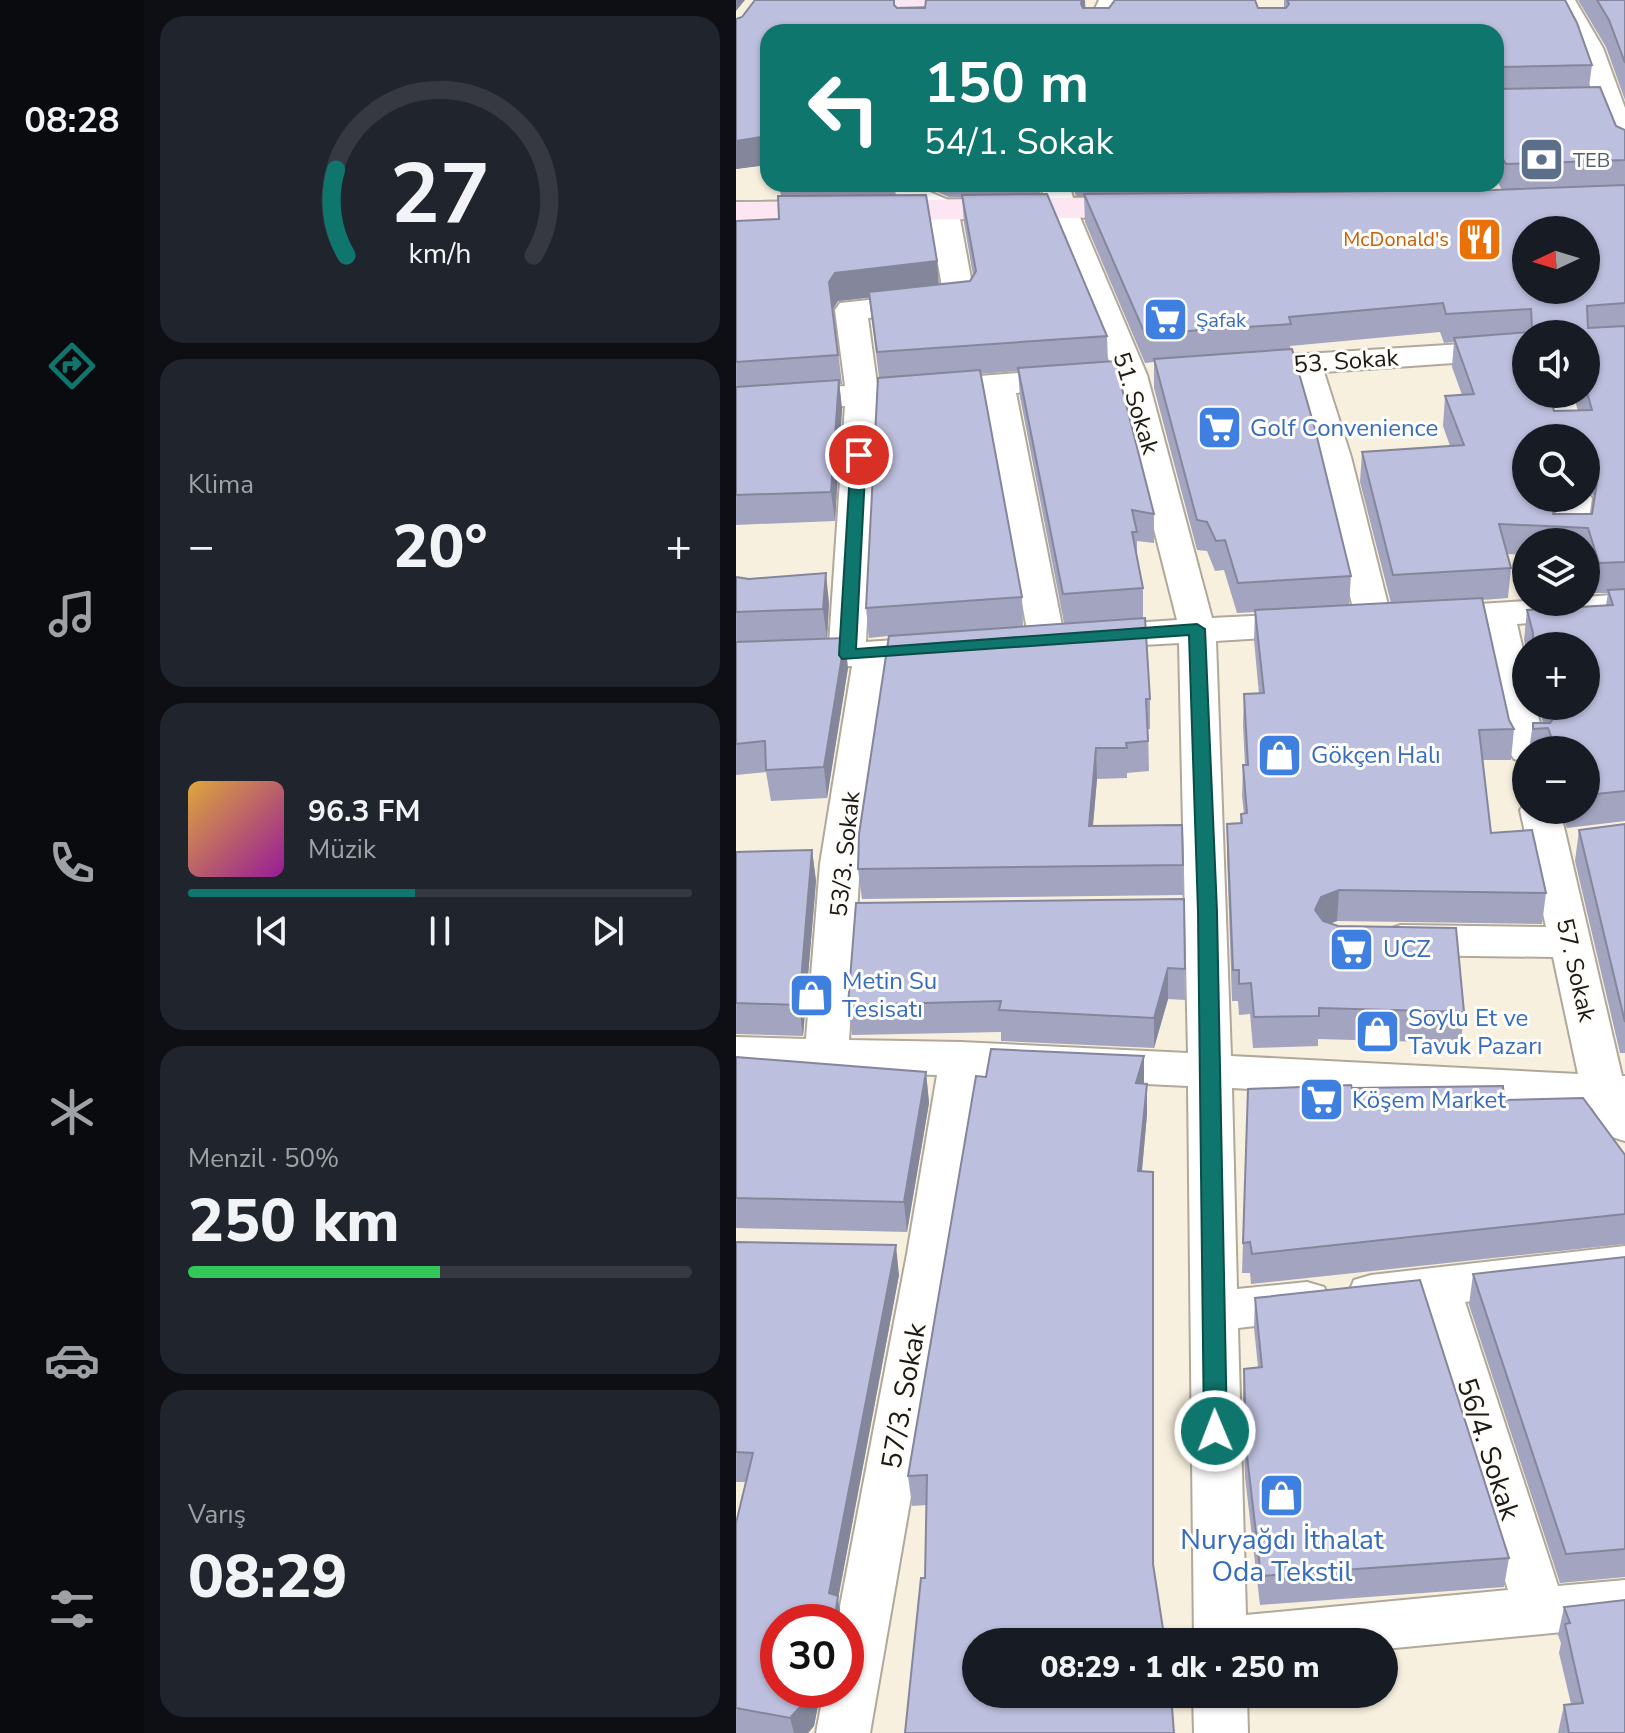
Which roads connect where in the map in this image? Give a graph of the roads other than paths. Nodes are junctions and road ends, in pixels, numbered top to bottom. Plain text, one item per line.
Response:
1 (1562, 0) edge
2 (857, 1) edge
3 (1019, 8) edge
4 (1141, 10) edge
5 (1100, 13) edge
6 (913, 19) edge
7 (1576, 103) edge
8 (1608, 103) junction
9 (1625, 147) edge
10 (908, 192) edge
11 (1058, 196) edge
12 (1172, 207) edge
13 (943, 208) junction
14 (736, 212) edge
15 (1512, 350) edge
16 (1306, 364) junction
17 (1210, 370) edge
18 (1147, 374) junction
19 (998, 385) junction
20 (862, 395) junction
21 (736, 404) edge
22 (1600, 605) edge
23 (1625, 605) edge
24 (1512, 613) edge
25 (1497, 615) junction
26 (1374, 621) junction
27 (1197, 629) junction
28 (968, 647) edge
29 (860, 655) junction
30 (736, 657) edge
31 (1524, 736) edge
32 (1556, 833) edge
33 (1368, 940) edge
34 (1569, 942) junction
35 (736, 1053) edge
36 (826, 1054) junction
37 (961, 1058) junction
38 (1208, 1070) junction
39 (1618, 1103) edge
40 (1625, 1265) edge
41 (1436, 1286) junction
42 (1213, 1311) junction
43 (1625, 1603) edge
44 (1540, 1611) junction
45 (1220, 1628) edge
46 (1365, 1628) edge
47 (1220, 1708) edge
48 (843, 1733) edge
49 (1221, 1733) edge

1 - 8 street
2 - 6 main road
3 - 6 main road
4 - 5 main road
7 - 8 street
8 - 9 street
10 - 13 street
11 - 12 main road
11 - 13 main road
11 - 18 street, 51. Sokak
13 - 14 main road
13 - 20 street, 53/3. Sokak
15 - 16 street, 53. Sokak
16 - 17 street, 53. Sokak
16 - 26 street
18 - 19 street
18 - 27 street, 51. Sokak
19 - 20 street
19 - 27 street
20 - 21 street
20 - 29 street, 53/3. Sokak
22 - 23 street
24 - 25 street
25 - 26 street
25 - 31 street
26 - 27 street
27 - 38 street, 51. Sokak
28 - 29 street
29 - 30 street
29 - 36 street, 53/3. Sokak
32 - 34 street, 57. Sokak
33 - 34 street
34 - 39 street, 57. Sokak
35 - 36 street
36 - 37 street
37 - 38 street
37 - 48 street, 57/3. Sokak
38 - 39 street
38 - 42 street, 51. Sokak
40 - 41 street
41 - 42 street
41 - 44 street, 56/4. Sokak
42 - 45 street, 51. Sokak
43 - 44 street
44 - 46 street
47 - 49 street

